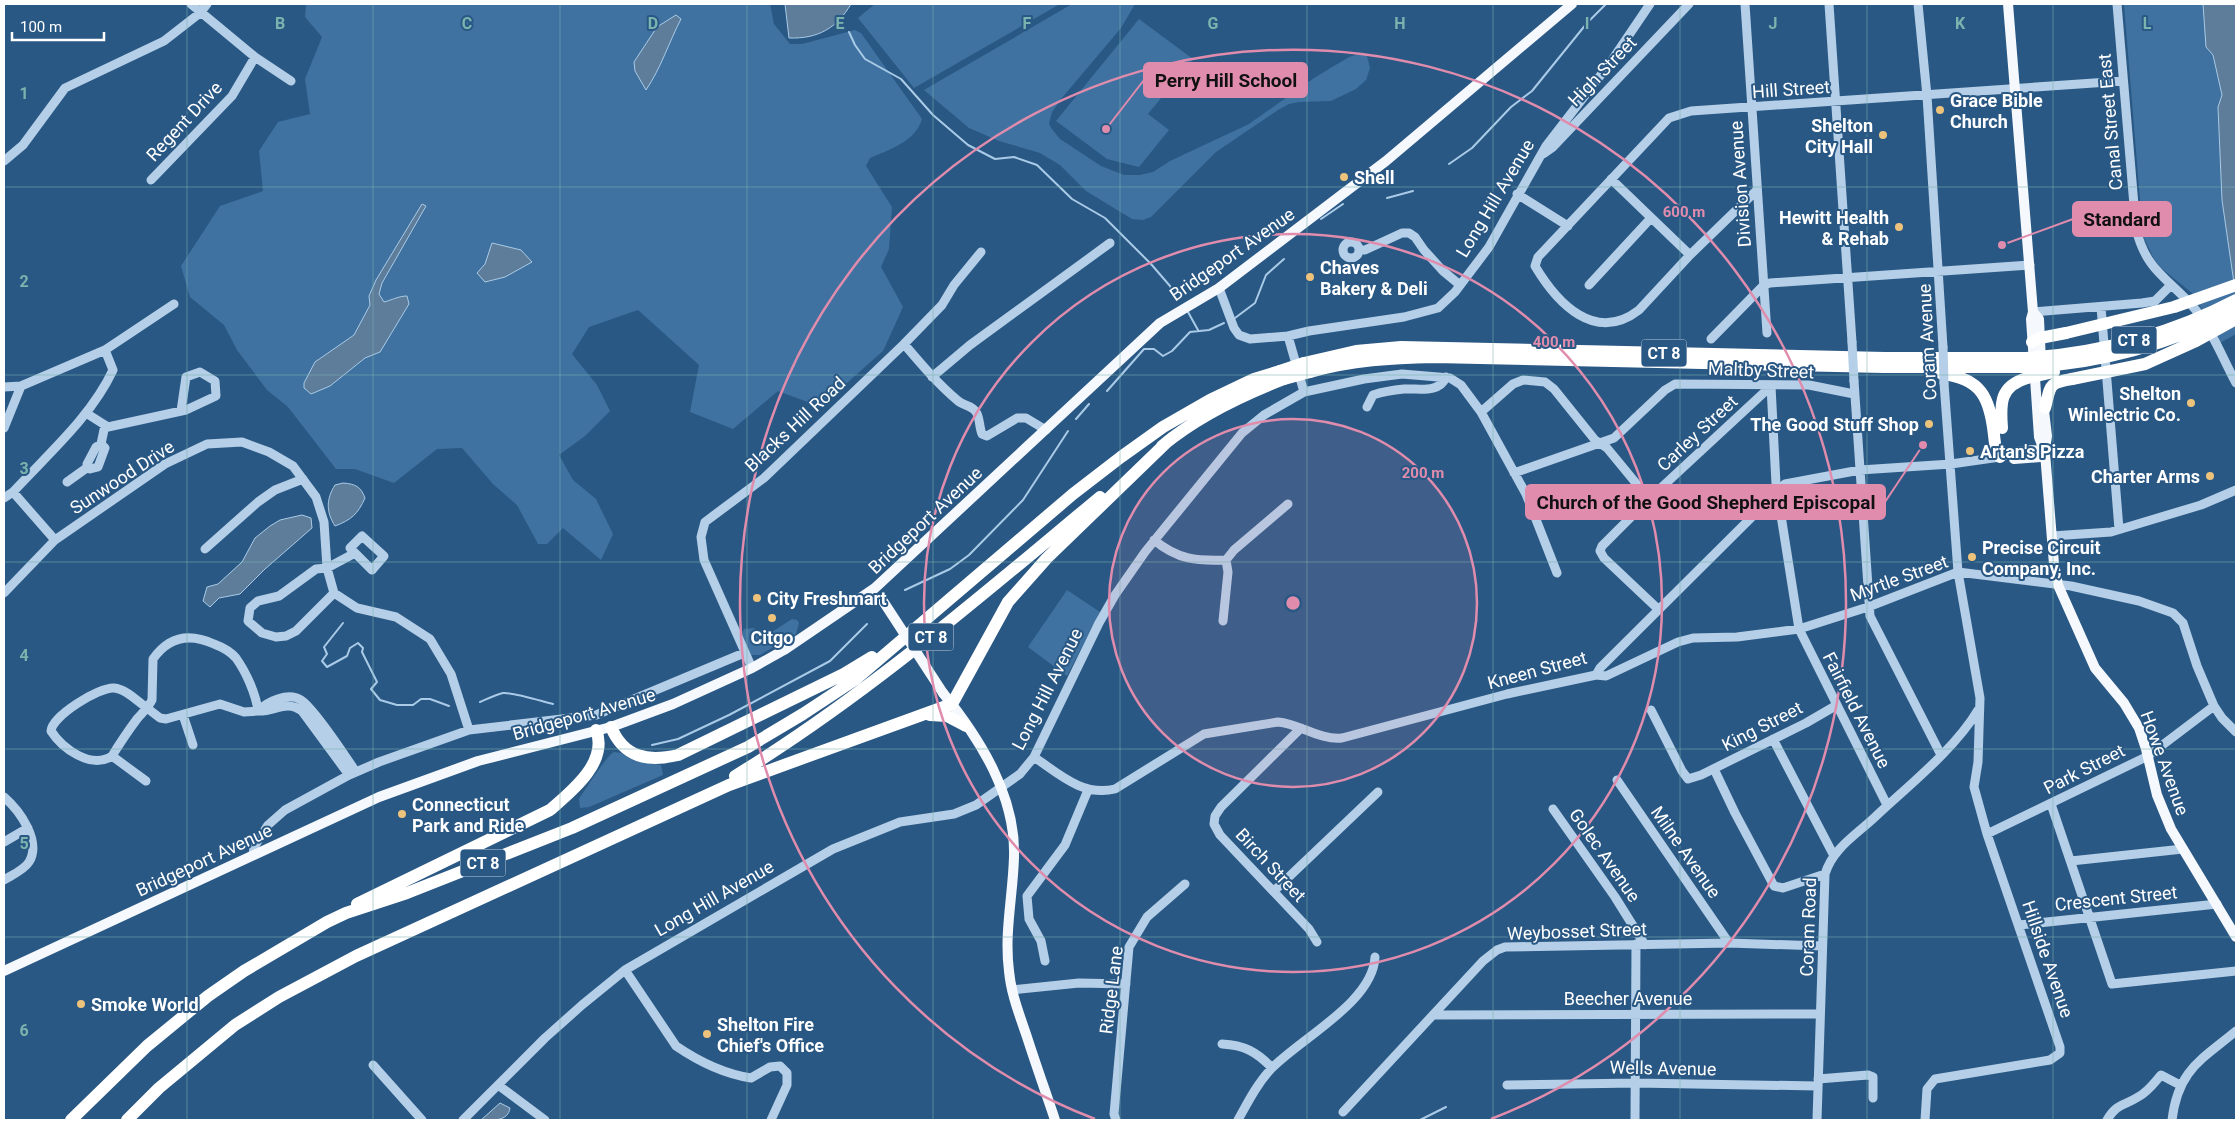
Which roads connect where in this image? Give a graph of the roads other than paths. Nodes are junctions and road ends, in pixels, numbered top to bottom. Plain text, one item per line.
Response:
1 (192, 4) edge
2 (207, 4) edge
3 (1572, 4) edge
4 (1650, 4) edge
5 (1688, 4) edge
6 (1745, 4) edge
7 (1829, 4) edge
8 (1918, 4) edge
9 (2008, 4) edge
10 (2117, 4) edge
11 (200, 13) junction
12 (255, 57) junction
13 (2123, 81) junction
14 (290, 82) dead end
15 (2015, 89) junction
16 (1927, 96) junction
17 (1836, 102) junction
18 (1751, 108) junction
19 (1537, 159) junction
20 (4, 161) edge
21 (1611, 179) junction
22 (151, 180) dead end
23 (1757, 190) junction
24 (1517, 194) junction
25 (1651, 218) junction
26 (1568, 226) junction
27 (1110, 243) dead end
28 (1359, 250) dead end
29 (981, 252) dead end
30 (1690, 255) junction
31 (2030, 265) junction
32 (1939, 272) junction
33 (1848, 276) junction
34 (1460, 285) junction
35 (1589, 285) dead end
36 (1764, 285) junction
37 (2236, 285) edge
38 (2170, 286) junction
39 (1219, 288) junction
40 (2236, 300) edge
41 (174, 304) dead end
42 (2102, 307) junction
43 (2236, 311) edge
44 (2033, 312) junction
45 (2236, 319) edge
46 (1767, 333) dead end
47 (1288, 336) junction
48 (1711, 339) dead end
49 (2036, 340) junction
50 (904, 344) junction
51 (105, 350) junction
52 (1307, 367) junction
53 (1884, 367) junction
54 (2026, 367) junction
55 (1282, 375) junction
56 (932, 377) junction
57 (1446, 377) junction
58 (2236, 383) edge
59 (21, 386) junction
60 (1771, 386) junction
61 (4, 387) edge
62 (1304, 392) junction
63 (1854, 394) junction
64 (1367, 407) dead end
65 (2045, 408) junction
66 (181, 411) junction
67 (1481, 412) junction
68 (86, 413) junction
69 (105, 425) junction
70 (4, 428) edge
71 (1046, 430) junction
72 (1168, 441) junction
73 (1599, 444) junction
74 (2045, 453) junction
75 (2000, 457) junction
76 (1951, 464) junction
77 (1860, 470) junction
78 (1514, 473) junction
79 (303, 479) junction
80 (67, 482) dead end
81 (1777, 490) junction
82 (2236, 490) edge
83 (13, 492) junction
84 (4, 498) edge
85 (1649, 499) junction
86 (1288, 504) dead end
87 (2119, 529) junction
88 (2052, 536) junction
89 (55, 540) junction
90 (1154, 540) junction
91 (205, 549) dead end
92 (354, 553) dead end
93 (1226, 560) junction
94 (327, 568) junction
95 (1958, 572) junction
96 (1556, 573) dead end
97 (2058, 585) junction
98 (875, 588) junction
99 (4, 593) edge
100 (334, 594) junction
101 (1868, 607) junction
102 (1658, 609) junction
103 (1223, 621) dead end
104 (913, 629) junction
105 (1799, 629) junction
106 (744, 653) junction
107 (752, 668) junction
108 (1596, 675) junction
109 (952, 704) junction
110 (1836, 705) junction
111 (2214, 706) junction
112 (1980, 707) junction
113 (147, 708) junction
114 (1651, 710) dead end
115 (258, 711) junction
116 (183, 715) junction
117 (925, 715) junction
118 (611, 726) junction
119 (966, 726) junction
120 (1301, 728) junction
121 (469, 730) junction
122 (596, 730) junction
123 (2236, 732) edge
124 (1773, 739) junction
125 (193, 745) dead end
126 (1941, 755) junction
127 (112, 756) junction
128 (2148, 756) junction
129 (1034, 757) junction
130 (1714, 769) junction
131 (352, 774) junction
132 (1617, 780) dead end
133 (146, 781) dead end
134 (1002, 788) junction
135 (1088, 790) junction
136 (1378, 792) dead end
137 (4, 797) edge
138 (2051, 804) junction
139 (1887, 805) junction
140 (1553, 809) dead end
141 (677, 810) junction
142 (28, 828) junction
143 (1987, 834) junction
144 (4, 842) edge
145 (2183, 849) junction
146 (254, 854) junction
147 (1833, 854) junction
148 (2071, 861) junction
149 (1825, 874) junction
150 (4, 880) edge
151 (1186, 884) dead end
152 (1274, 891) junction
153 (2217, 904) junction
154 (346, 913) junction
155 (2089, 917) junction
156 (2019, 925) junction
157 (2236, 936) edge
158 (1317, 942) dead end
159 (1729, 943) junction
160 (1641, 944) junction
161 (1822, 946) junction
162 (1375, 957) dead end
163 (1046, 961) dead end
164 (625, 970) junction
165 (4, 971) edge
166 (2236, 971) edge
167 (1126, 984) junction
168 (1012, 990) junction
169 (1435, 1014) junction
170 (1635, 1014) junction
171 (1820, 1014) junction
172 (2236, 1031) edge
173 (1222, 1044) dead end
174 (373, 1065) dead end
175 (1272, 1068) junction
176 (1635, 1083) junction
177 (1818, 1083) junction
178 (498, 1085) junction
179 (1507, 1085) dead end
180 (2180, 1086) junction
181 (1873, 1098) dead end
182 (1343, 1112) dead end
183 (71, 1120) edge
184 (127, 1120) edge
185 (422, 1120) edge
186 (464, 1120) edge
187 (545, 1120) edge
188 (771, 1120) edge
189 (1055, 1120) edge
190 (1116, 1120) edge
191 (1238, 1120) edge
192 (1635, 1120) edge
193 (1817, 1120) edge
194 (1925, 1120) edge
195 (2107, 1120) edge
196 (2172, 1120) edge

1 - 11 street
2 - 11 street
3 - 39 main road, Bridgeport Avenue
4 - 19 street, Long Hill Avenue
5 - 19 street, High Street
6 - 18 street, Division Avenue
7 - 17 street
8 - 16 street, Coram Avenue
9 - 15 main road, Howe Avenue
10 - 13 street, Canal Street East
11 - 12 street
11 - 20 street
12 - 14 street
12 - 22 street, Regent Drive
13 - 15 street, Hill Street
13 - 38 street, Canal Street East
15 - 16 street, Hill Street
15 - 31 main road, Howe Avenue
16 - 17 street, Hill Street
16 - 32 street, Coram Avenue
17 - 18 street, Hill Street
17 - 33 street
18 - 21 street, Hill Street
18 - 23 street, Division Avenue
19 - 24 street, Long Hill Avenue
21 - 25 street
21 - 26 street, Hill Street
23 - 30 street
23 - 36 street, Division Avenue
24 - 26 street
24 - 34 street, Long Hill Avenue
25 - 30 street
25 - 35 street
26 - 30 street, Hill Street
27 - 56 street
28 - 34 street
29 - 50 street, Blacks Hill Road
31 - 32 street
31 - 44 main road, Howe Avenue
32 - 33 street
32 - 76 street, Coram Avenue, bridge
33 - 36 street
33 - 63 street, bridge
34 - 47 street, Long Hill Avenue
36 - 46 street, Division Avenue
36 - 48 street, Maltby Street
37 - 49 highway, bridge
38 - 42 street
38 - 58 street, Canal Street East
39 - 47 street, Long Hill Avenue
39 - 71 main road, Bridgeport Avenue
40 - 54 highway, CT 8, bridge
41 - 51 street
42 - 44 street
42 - 87 street
43 - 54 highway, CT 8, bridge
44 - 49 main road, Howe Avenue
45 - 65 highway, bridge
47 - 62 street
49 - 65 main road, Howe Avenue
49 - 74 main road, Howe Avenue
50 - 56 street
50 - 106 street, Blacks Hill Road
51 - 59 street
51 - 68 street
52 - 53 highway, CT 8
52 - 54 highway, CT 8
52 - 55 highway, CT 8, bridge
53 - 54 highway, CT 8
53 - 75 highway
54 - 75 highway
55 - 72 highway, CT 8
55 - 104 highway, CT 8
56 - 71 street
57 - 62 street, Long Hill Avenue
57 - 64 street
57 - 67 street
59 - 61 street
59 - 70 street
60 - 63 street, Maltby Street
60 - 73 street, Maltby Street
60 - 81 street
60 - 85 street, Carley Street
62 - 90 street, Long Hill Avenue
63 - 77 street
65 - 74 main road, Howe Avenue
66 - 66 street
66 - 69 street
67 - 73 street
67 - 78 street
68 - 69 street
68 - 83 street
69 - 80 street
71 - 98 main road, Bridgeport Avenue
72 - 109 highway
72 - 141 highway, CT 8
73 - 78 street, Maltby Street
73 - 85 street
74 - 75 main road, Kneen Street
74 - 88 main road, Howe Avenue
75 - 76 street, Kneen Street
76 - 77 street, Kneen Street
76 - 95 street, Coram Avenue
77 - 81 street, Kneen Street
77 - 101 street
78 - 96 street
79 - 89 street, Sunwood Drive
79 - 91 street
79 - 94 street, Sunwood Drive
81 - 102 street, Kneen Street
81 - 105 street, Fairfield Avenue
82 - 87 street
83 - 84 street
83 - 89 street
85 - 102 street, Carley Street
86 - 93 street
87 - 88 street
88 - 97 main road, Howe Avenue
89 - 99 street, Sunwood Drive
90 - 93 street
90 - 129 street, Long Hill Avenue
92 - 94 street
93 - 103 street
94 - 100 street, Sunwood Drive
94 - 100 street
95 - 97 street, Myrtle Street
95 - 101 street, Myrtle Street
95 - 112 street, Coram Avenue
97 - 111 street, Myrtle Street
97 - 128 main road, Howe Avenue
98 - 107 main road, Bridgeport Avenue
98 - 109 main road, bridge
100 - 121 street
101 - 105 street, Myrtle Street
101 - 126 street
102 - 108 street, Kneen Street
104 - 118 highway
104 - 154 highway, CT 8
105 - 108 street, Myrtle Street
105 - 110 street, Fairfield Avenue
106 - 107 street
106 - 121 street
107 - 118 main road, Bridgeport Avenue
108 - 120 street, Kneen Street
109 - 117 highway
109 - 119 main road
110 - 124 street, King Street
110 - 139 street, Fairfield Avenue
111 - 123 street, Myrtle Street
111 - 128 street, Park Street
112 - 126 street, Coram Road
112 - 143 street, Hillside Avenue
113 - 115 street
113 - 116 street
113 - 127 street
113 - 127 street
114 - 130 street, King Street
115 - 116 street
115 - 131 street
116 - 125 street
117 - 119 highway
117 - 141 highway
118 - 122 main road, Bridgeport Avenue
119 - 134 main road
120 - 135 street, Kneen Street
120 - 152 street, Birch Street
121 - 131 street
122 - 146 main road, Bridgeport Avenue
122 - 154 highway
124 - 130 street, King Street
124 - 147 street
126 - 139 street, Coram Road
127 - 133 street
128 - 138 street, Park Street
128 - 145 main road, Howe Avenue
129 - 134 street, Long Hill Avenue
129 - 135 street
130 - 149 street
131 - 146 street
132 - 159 street, Milne Avenue
134 - 164 street, Long Hill Avenue
134 - 168 main road
135 - 163 street
136 - 152 street
137 - 142 street
138 - 143 street, Park Street
138 - 148 street
139 - 147 street, Coram Road
140 - 160 street, Golec Avenue
141 - 184 highway, CT 8
142 - 144 street
142 - 150 street
143 - 156 street, Hillside Avenue
145 - 148 street
145 - 153 main road, Howe Avenue
146 - 165 main road, Bridgeport Avenue
147 - 149 street, Coram Road
148 - 155 street
149 - 161 street, Coram Road
151 - 167 street, Ridge Lane
152 - 158 street, Birch Street
153 - 155 street, Crescent Street
153 - 157 main road, Howe Avenue
154 - 183 highway, CT 8
155 - 156 street, Crescent Street
155 - 166 street
156 - 194 street, Hillside Avenue
159 - 160 street, Weybosset Street
159 - 161 street, Weybosset Street
160 - 169 street, Weybosset Street
160 - 170 street
161 - 171 street, Coram Road
162 - 175 street
164 - 178 street, Long Hill Avenue
164 - 188 street
167 - 168 street
167 - 190 street, Ridge Lane
168 - 189 main road
169 - 170 street, Beecher Avenue
169 - 182 street, Weybosset Street
170 - 171 street, Beecher Avenue
170 - 176 street
171 - 177 street, Coram Road
172 - 180 street
173 - 175 street
174 - 185 street
175 - 191 street
176 - 177 street, Wells Avenue
176 - 179 street, Wells Avenue
176 - 192 street
177 - 181 street, Wells Avenue
177 - 193 street, Coram Road
178 - 186 street, Long Hill Avenue
178 - 187 street
180 - 195 street
180 - 196 street

